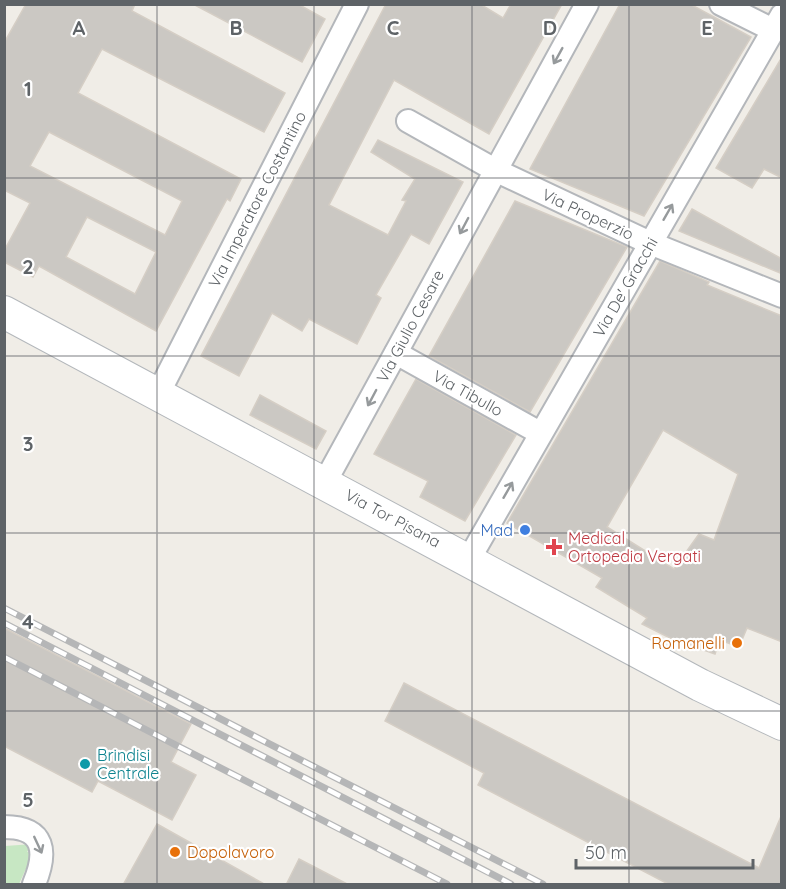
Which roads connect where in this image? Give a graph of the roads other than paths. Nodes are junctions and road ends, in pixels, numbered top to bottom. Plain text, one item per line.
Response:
1 (357, 4) edge
2 (587, 4) edge
3 (721, 4) edge
4 (777, 23) edge
5 (408, 121) dead end
6 (495, 170) junction
7 (650, 243) junction
8 (782, 296) edge
9 (4, 312) edge
10 (396, 353) junction
11 (158, 394) junction
12 (540, 433) junction
13 (325, 482) junction
14 (469, 559) junction
15 (782, 724) edge
16 (4, 827) edge
17 (34, 885) edge

1 - 11 street, Via Imperatore Costantino
2 -> 6 street, Via Giulio Cesare
3 - 4 street
7 -> 4 street, Via De' Gracchi
5 - 6 street
6 - 7 street, Via Properzio
6 -> 10 street, Via Giulio Cesare
7 - 8 street, Via Properzio
7 - 12 street, Via De' Gracchi
9 - 11 main road, Via Tor Pisana
10 - 12 street, Via Tibullo
10 -> 13 street, Via Giulio Cesare
11 - 13 main road, Via Tor Pisana
14 -> 12 street, Via De' Gracchi
13 - 14 main road, Via Tor Pisana
14 - 15 main road, Via Tor Pisana
16 -> 17 street

